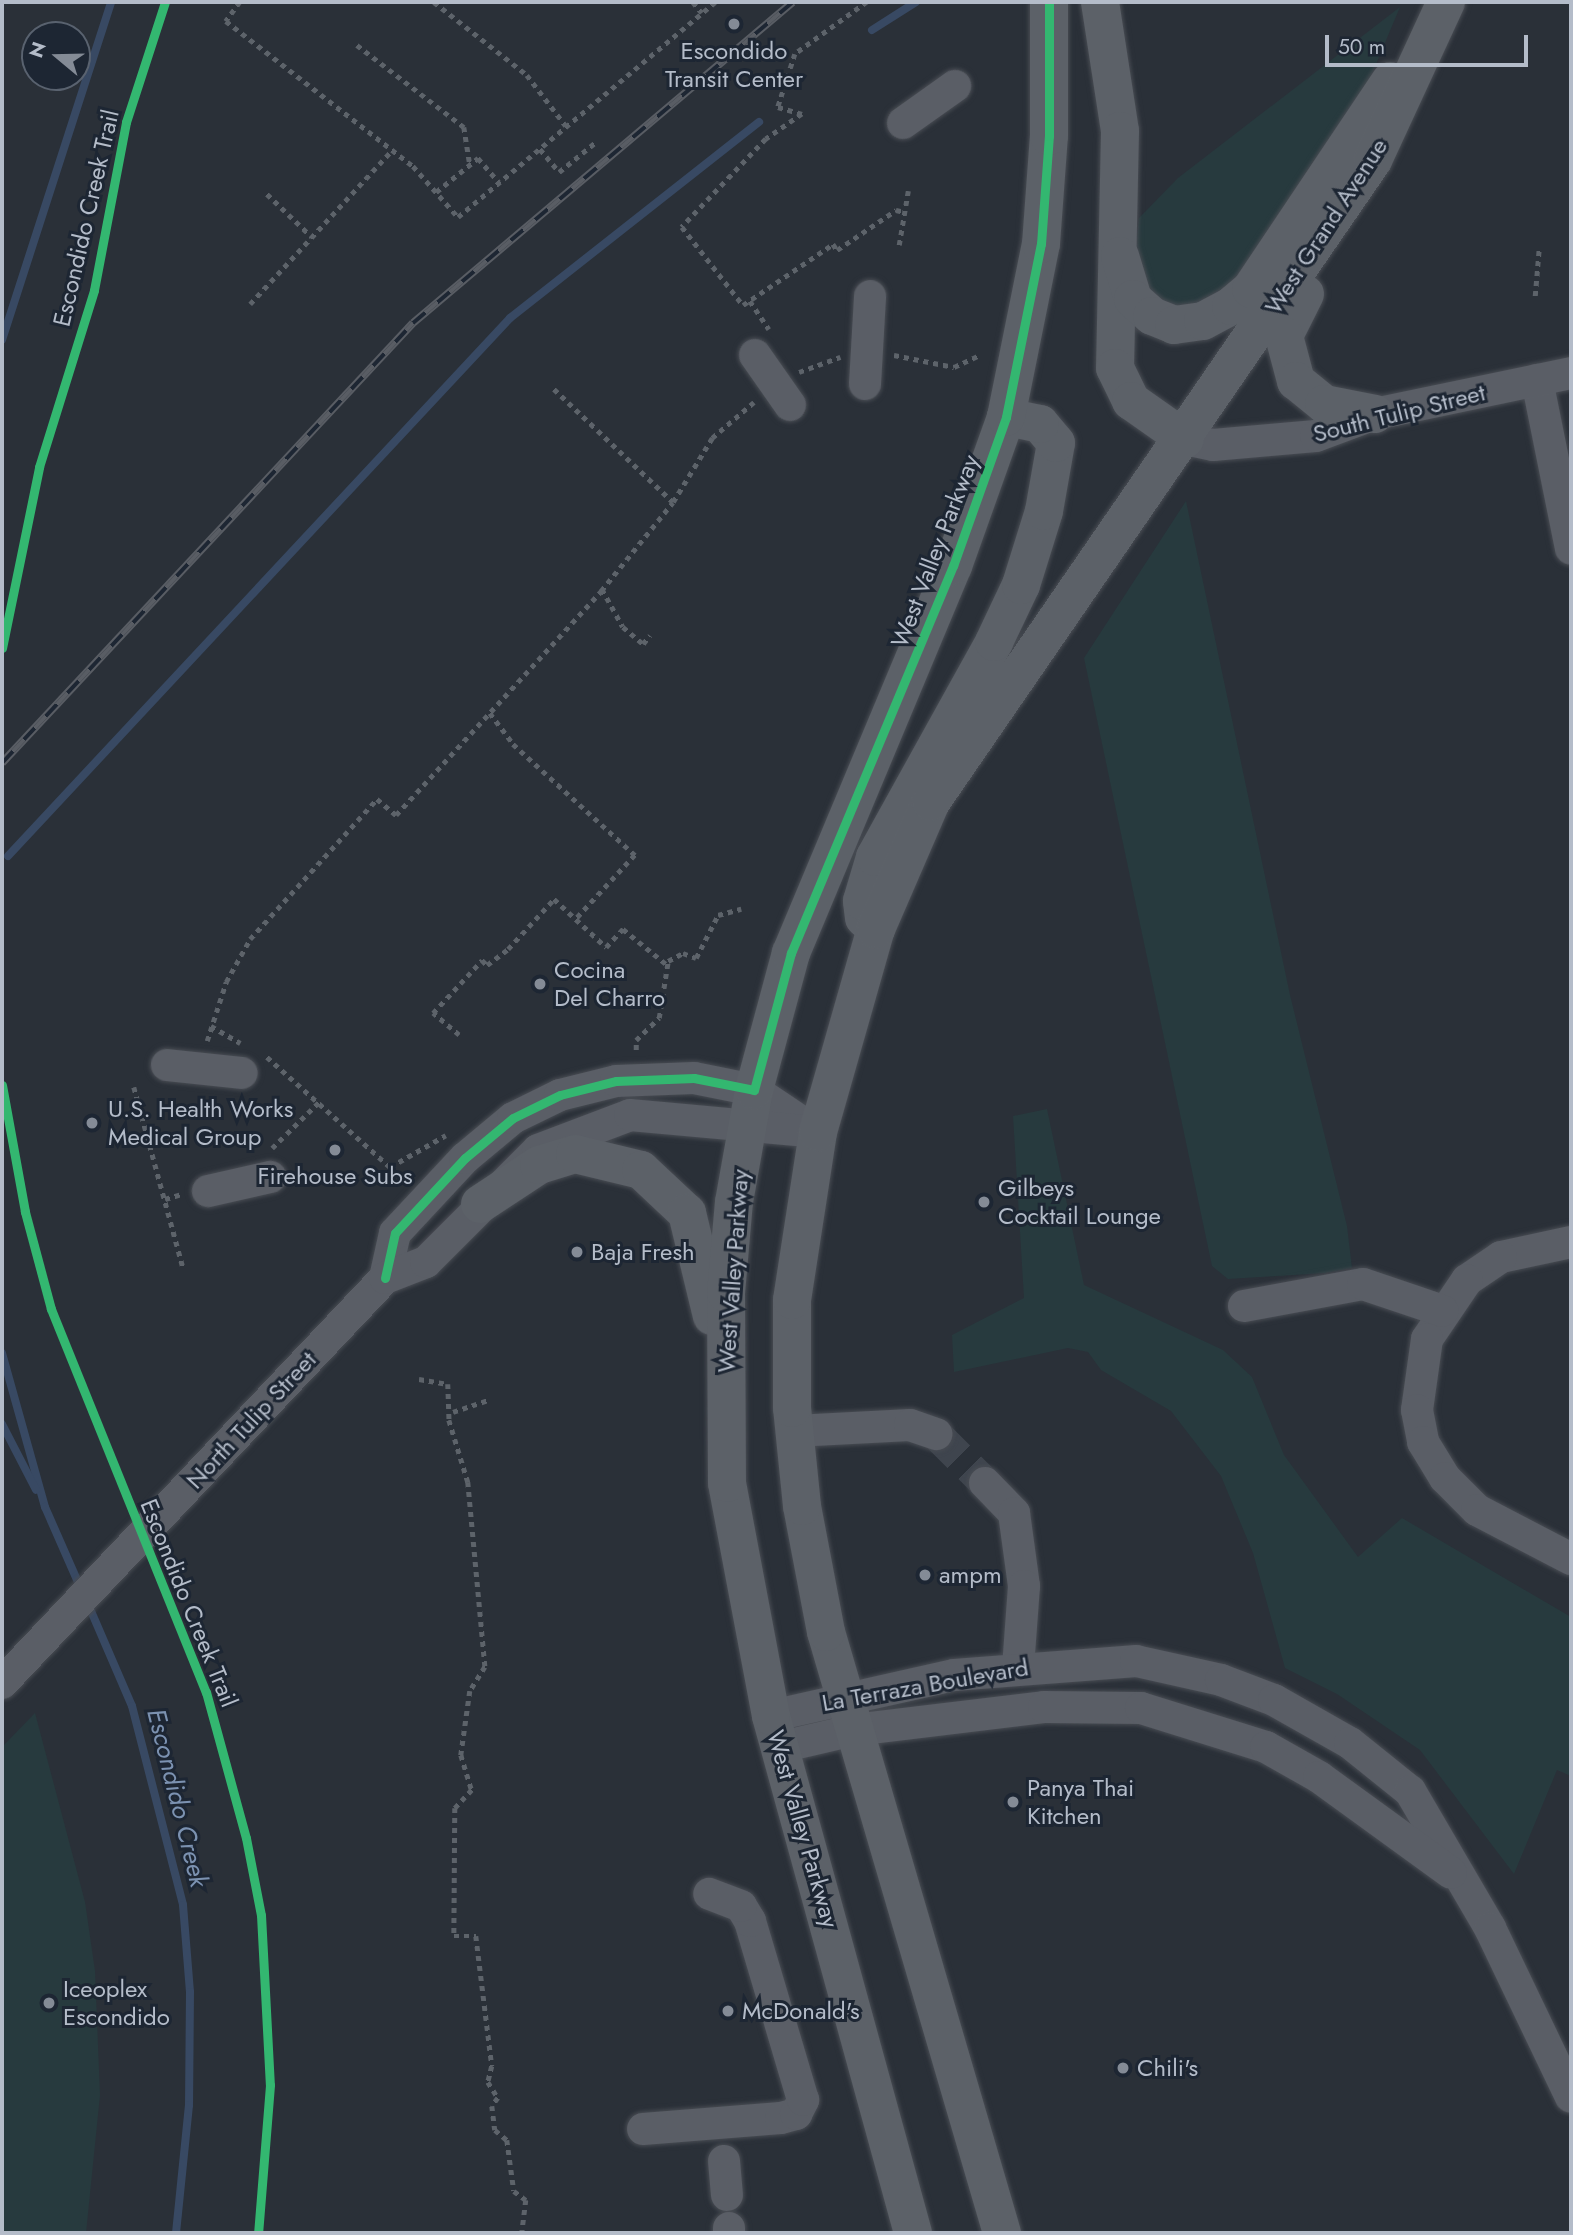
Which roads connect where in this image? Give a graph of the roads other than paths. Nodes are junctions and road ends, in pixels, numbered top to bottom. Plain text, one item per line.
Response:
1 (1049, 2) edge
2 (1100, 2) edge
3 (1444, 2) edge
4 (954, 97) dead end
5 (908, 130) dead end
6 (1373, 160) junction
7 (1120, 256) junction
8 (870, 296) dead end
9 (755, 355) dead end
10 (866, 369) road end
11 (1571, 373) edge
12 (1537, 380) junction
13 (784, 396) road end
14 (1375, 414) junction
15 (1006, 417) junction
16 (1185, 439) junction
17 (1571, 549) edge
18 (876, 929) junction
19 (248, 1056) road end
20 (167, 1065) dead end
21 (751, 1108) junction
22 (818, 1132) junction
23 (270, 1177) dead end
24 (208, 1191) dead end
25 (480, 1204) junction
26 (1571, 1242) edge
27 (385, 1278) junction
28 (1244, 1306) dead end
29 (1443, 1311) junction
30 (725, 1380) junction
31 (795, 1431) junction
32 (936, 1434) tunnel mouth
33 (985, 1483) tunnel mouth
34 (1571, 1559) edge
35 (1018, 1667) junction
36 (2, 1683) edge
37 (849, 1713) junction
38 (776, 1731) junction
39 (1457, 1877) junction
40 (709, 1894) dead end
41 (1571, 2098) edge
42 (643, 2129) dead end
43 (724, 2161) dead end
44 (727, 2195) dead end
45 (913, 2233) edge
46 (1002, 2233) edge

1 - 15 main road, West Valley Parkway
2 - 7 main road
3 - 6 main road, West Grand Avenue
3 - 7 main road
4 - 5 street
6 - 14 main road
6 - 16 main road, West Grand Avenue
7 - 16 main road
8 - 10 street
9 - 13 street
11 - 12 street, South Tulip Street
12 - 14 street, South Tulip Street
12 - 17 street
14 - 16 street, South Tulip Street
15 - 18 main road
15 - 21 main road, West Valley Parkway
16 - 18 main road
18 - 22 main road
19 - 20 street
21 - 22 street, North Tulip Street
21 - 25 street, North Tulip Street
21 - 27 street, North Tulip Street
21 - 30 main road, West Valley Parkway
22 - 31 main road
23 - 24 street
25 - 27 street, North Tulip Street
25 - 30 main road
26 - 29 street
27 - 36 street, North Tulip Street
28 - 29 street
29 - 34 street
30 - 38 main road, West Valley Parkway
31 - 32 street
31 - 37 main road
33 - 35 street
35 - 37 street, La Terraza Boulevard
35 - 39 street, La Terraza Boulevard
37 - 38 street, La Terraza Boulevard
37 - 39 street, La Terraza Boulevard
37 - 46 main road
38 - 45 main road, West Valley Parkway
39 - 41 street, La Terraza Boulevard
40 - 42 street
43 - 44 street

